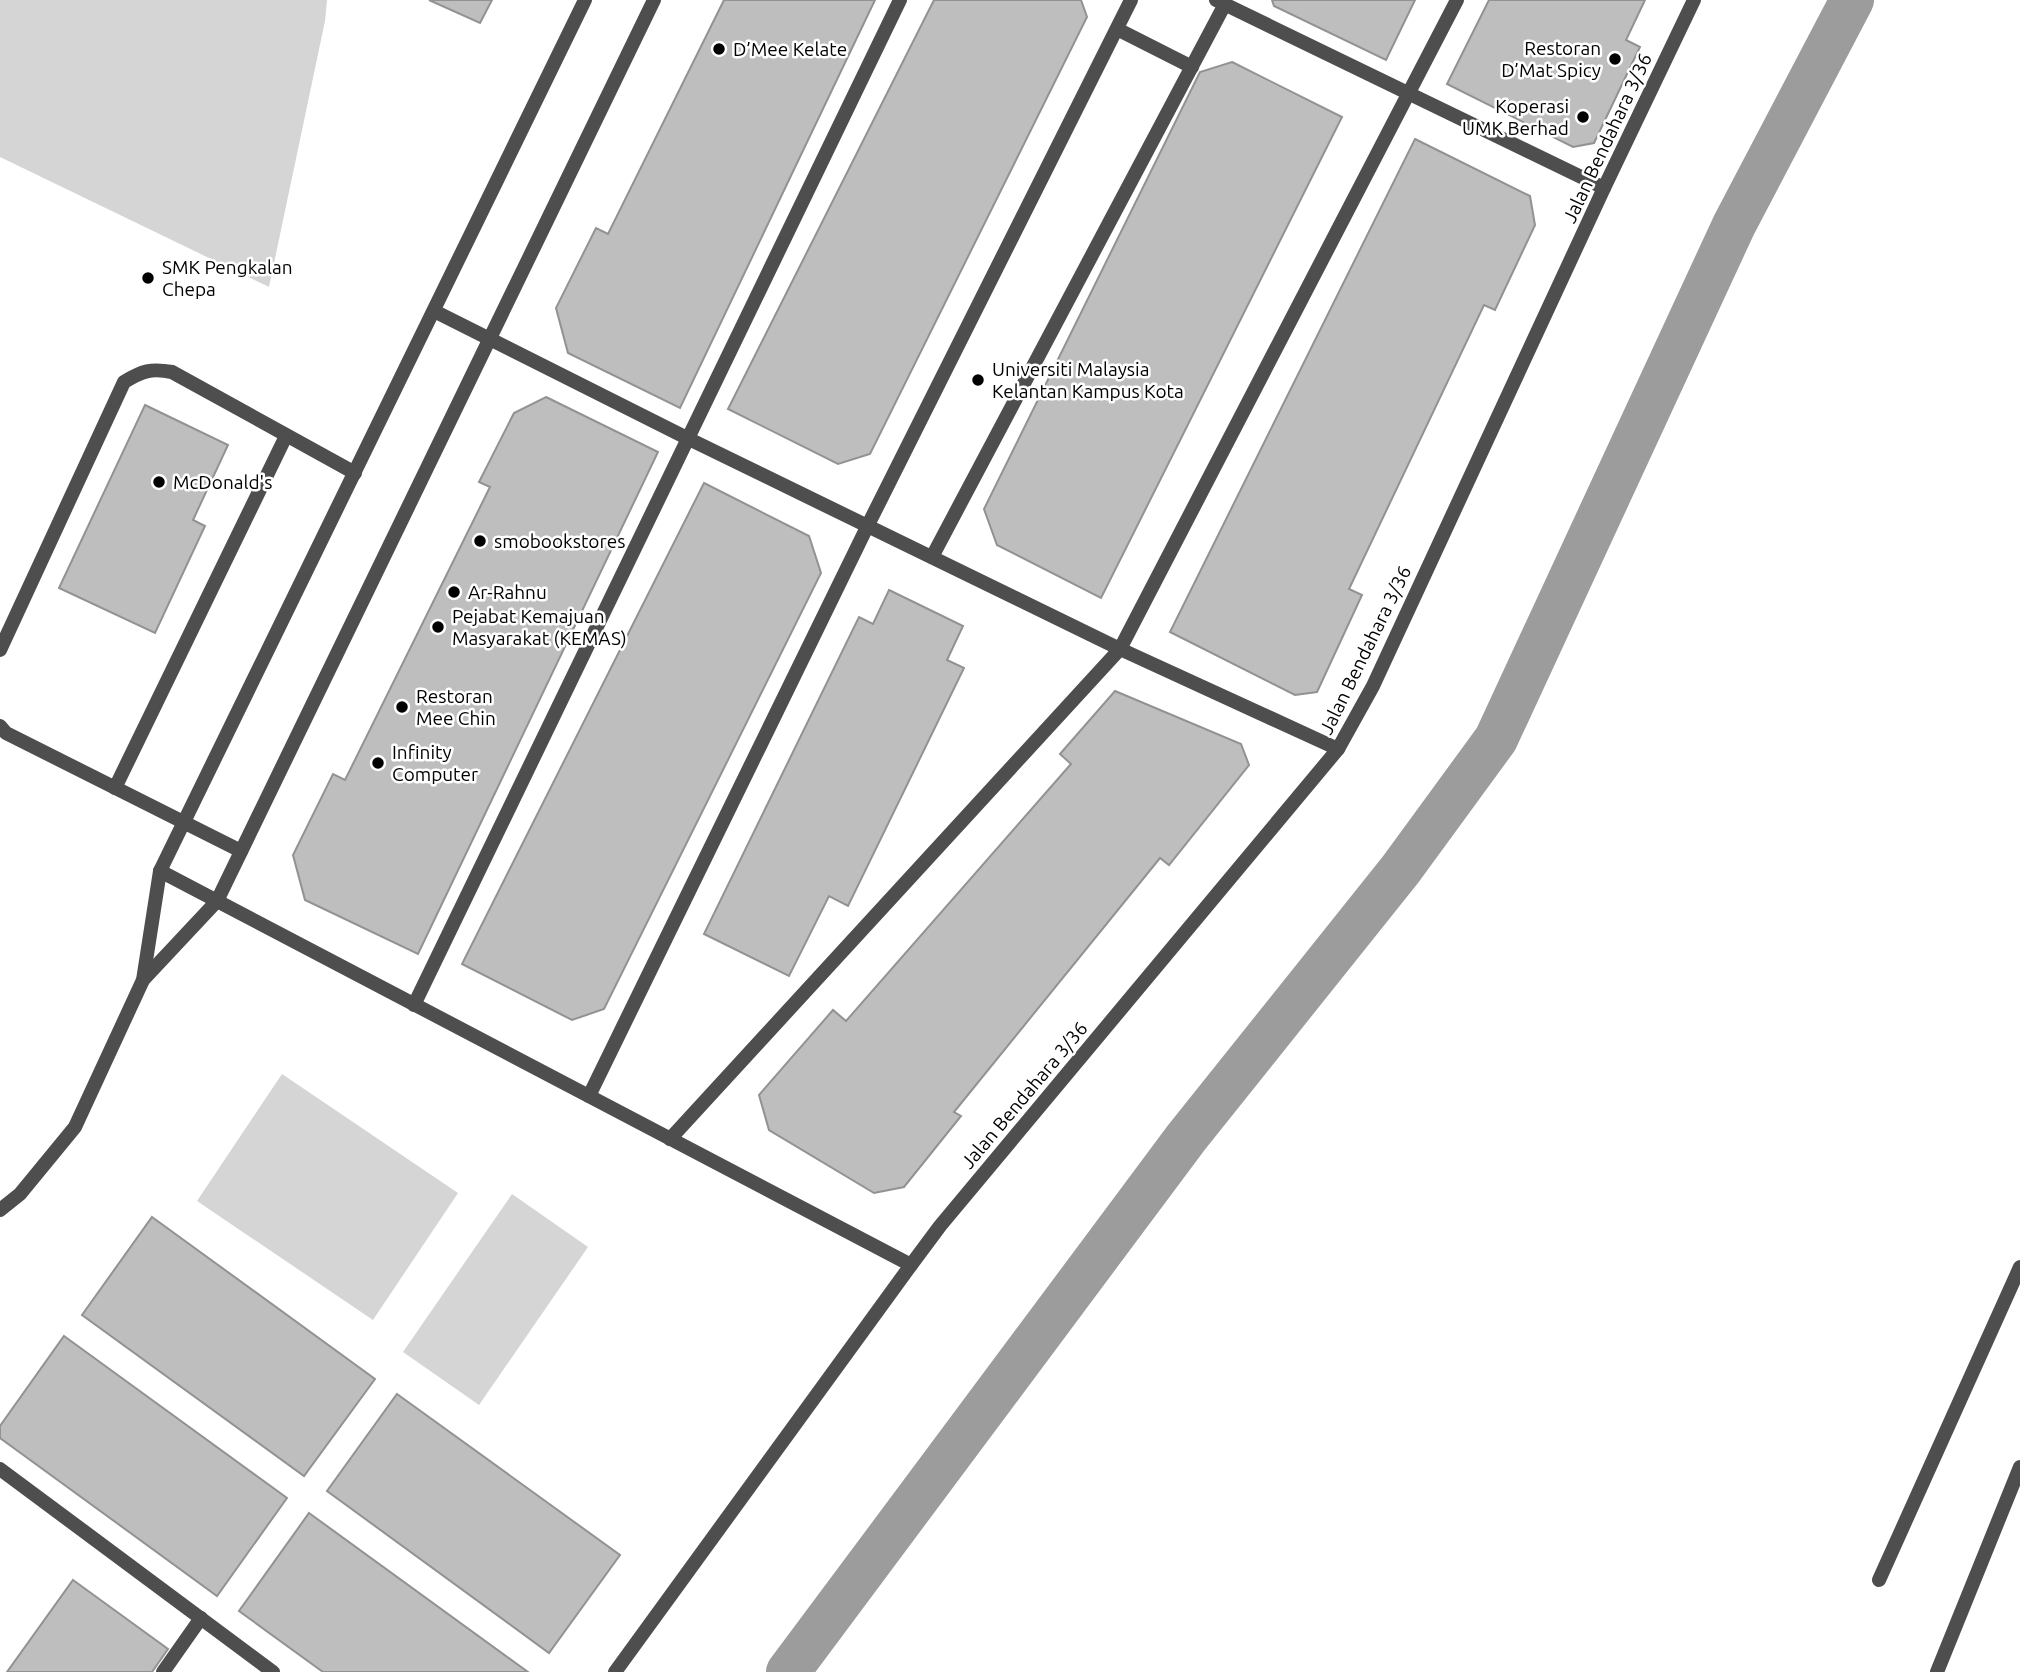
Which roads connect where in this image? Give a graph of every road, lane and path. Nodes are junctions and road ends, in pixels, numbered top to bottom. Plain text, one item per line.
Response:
1 (584, 0) edge
2 (654, 0) edge
3 (900, 0) edge
4 (1131, 0) edge
5 (1457, 0) edge
6 (1694, 0) edge
7 (1222, 1) edge
8 (1117, 29) junction
9 (1192, 66) junction
10 (1409, 94) junction
11 (1604, 188) junction
12 (434, 311) junction
13 (490, 339) junction
14 (286, 436) junction
15 (689, 439) junction
16 (355, 473) junction
17 (868, 525) junction
18 (932, 557) junction
19 (1120, 649) junction
20 (0, 650) edge
21 (0, 726) edge
22 (1338, 749) junction
23 (115, 788) junction
24 (183, 822) junction
25 (241, 851) junction
26 (160, 871) junction
27 (217, 901) junction
28 (144, 980) junction
29 (414, 1005) junction
30 (589, 1096) junction
31 (670, 1139) junction
32 (0, 1210) edge
33 (911, 1265) junction
34 (2020, 1268) edge
35 (2020, 1468) edge
36 (0, 1469) edge
37 (1879, 1580) dead end
38 (201, 1618) junction
39 (163, 1672) edge
40 (274, 1672) edge
41 (615, 1672) edge
42 (1937, 1672) edge

1 - 12 street
2 - 13 street
3 - 15 street
4 - 8 street
5 - 10 street
6 - 11 street, Jalan Bendahara 3/36
7 - 9 street
7 - 10 street
8 - 9 street
8 - 17 street
9 - 18 street
10 - 11 street
10 - 19 street
11 - 22 street, Jalan Bendahara 3/36
12 - 13 street
12 - 16 street
13 - 15 street
13 - 25 street
14 - 16 street
14 - 20 street
14 - 23 street
15 - 17 street
15 - 29 street
16 - 24 street
17 - 18 street
17 - 30 street
18 - 19 street
19 - 22 street
19 - 31 street
21 - 23 street
22 - 33 street, Jalan Bendahara 3/36
23 - 24 street
24 - 25 street
24 - 26 street
25 - 27 street
26 - 27 street
26 - 28 street
27 - 28 street
27 - 29 street
28 - 32 street
29 - 30 street
30 - 31 street
31 - 33 street
33 - 41 street, Jalan Bendahara 3/36
34 - 37 street
35 - 42 street
36 - 38 street
38 - 39 street
38 - 40 street

